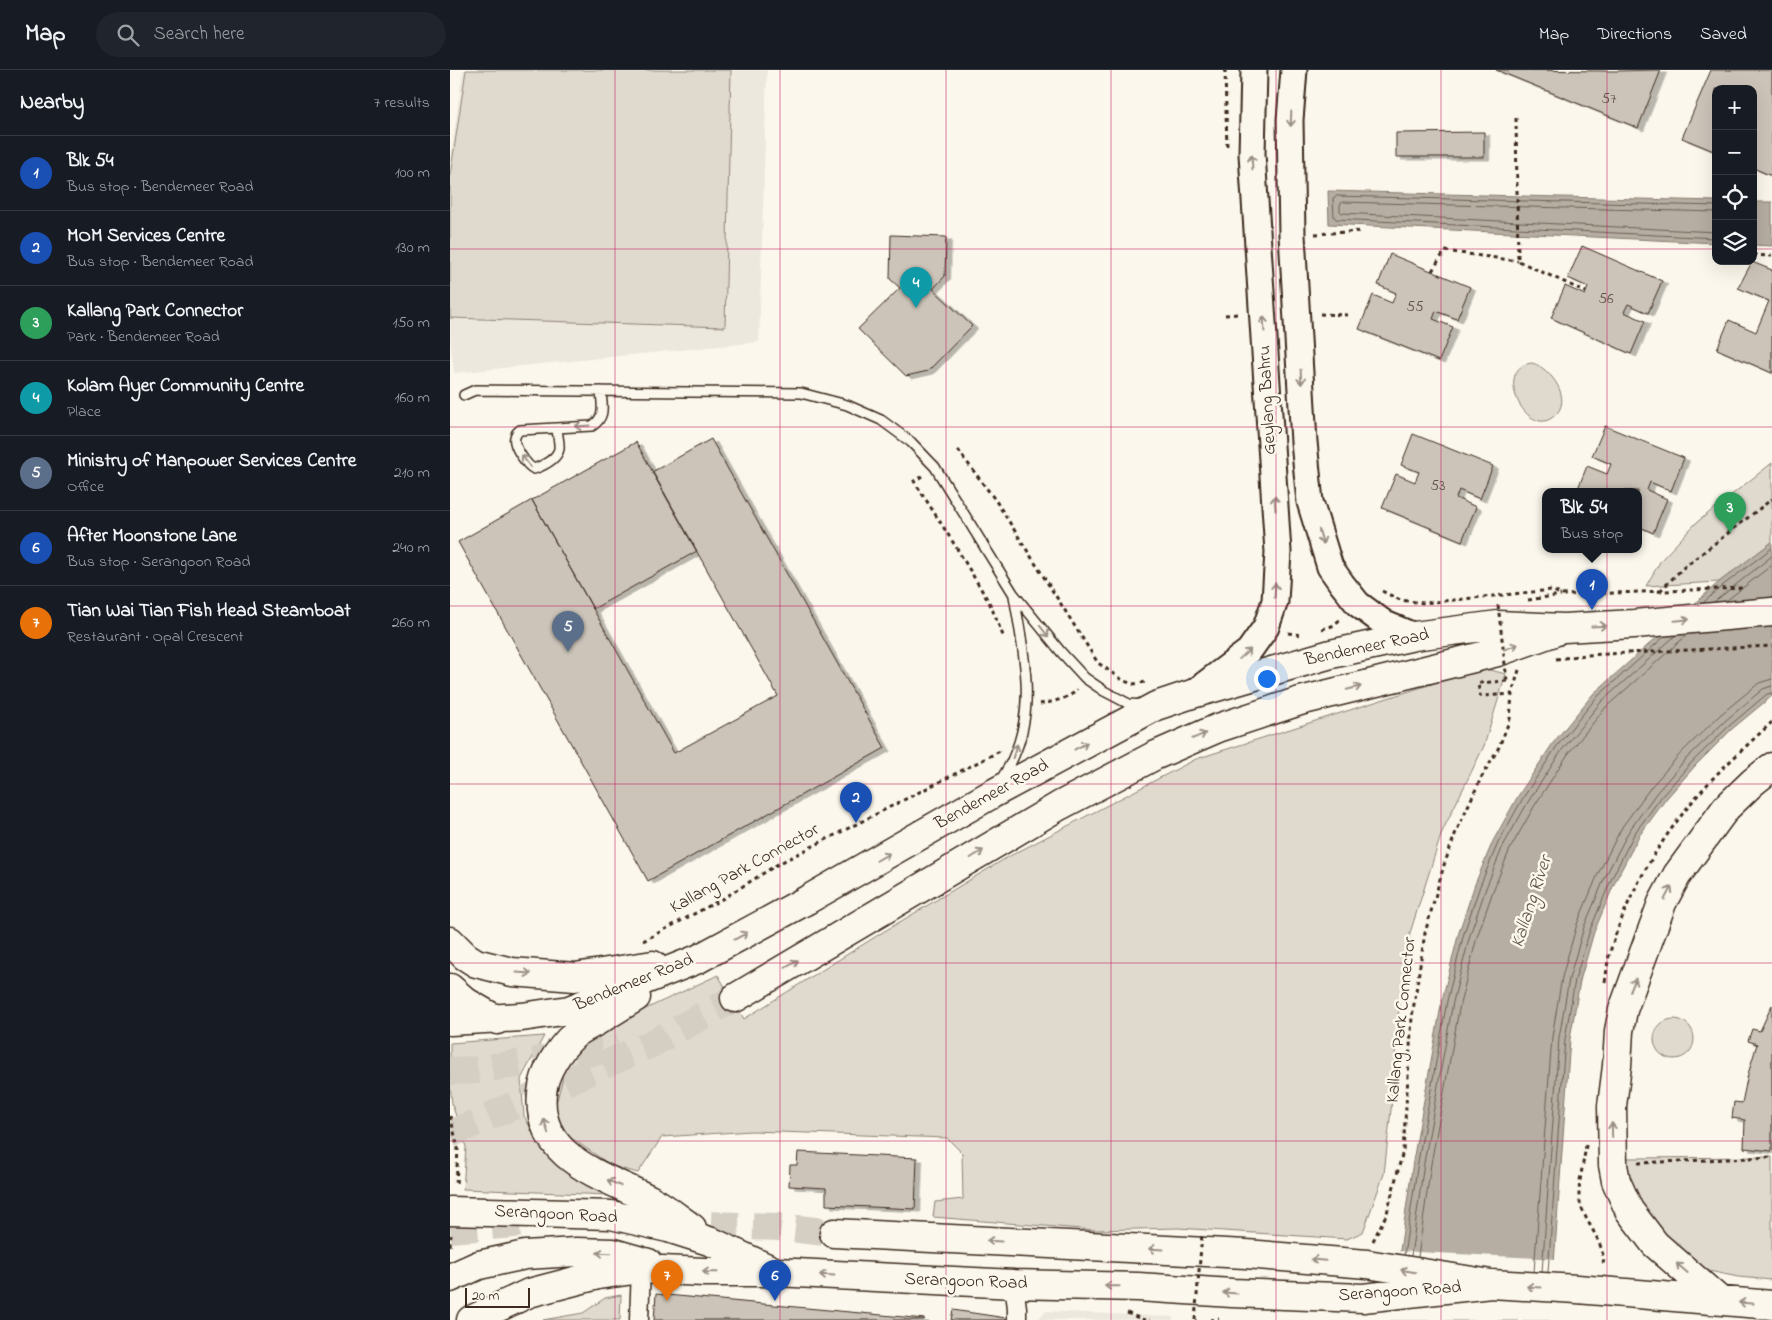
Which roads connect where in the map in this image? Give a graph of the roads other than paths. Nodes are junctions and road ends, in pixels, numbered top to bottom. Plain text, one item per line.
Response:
1 (1254, 70) edge
2 (1294, 70) edge
3 (602, 391) junction
4 (464, 395) dead end
5 (557, 428) junction
6 (1013, 593) junction
7 (1772, 612) edge
8 (1564, 628) junction
9 (1414, 636) junction
10 (1152, 694) junction
11 (1192, 694) junction
12 (1772, 766) edge
13 (992, 794) junction
14 (450, 941) edge
15 (698, 959) junction
16 (450, 988) edge
17 (735, 998) tunnel mouth
18 (497, 1020) junction
19 (450, 1021) edge
20 (452, 1211) edge
21 (834, 1233) tunnel mouth
22 (712, 1242) junction
23 (641, 1269) junction
24 (668, 1269) junction
25 (776, 1272) junction
26 (450, 1278) edge
27 (1014, 1284) junction
28 (1491, 1284) junction
29 (1719, 1300) junction
30 (1772, 1305) edge
31 (471, 1320) edge
32 (639, 1320) edge
33 (1017, 1320) edge

11 -> 1 main road, Geylang Bahru
2 -> 9 main road, Geylang Bahru
3 - 4 lane
3 -> 5 lane
3 - 6 lane
5 -> 5 lane
6 -> 10 lane
13 -> 6 lane
8 -> 7 main road, Bendemeer Road
8 - 9 main road, Bendemeer Road
17 -> 8 main road, Bendemeer Road
9 - 11 main road, Bendemeer Road
10 - 11 main road, Bendemeer Road
13 -> 10 main road, Bendemeer Road
29 -> 12 main road
15 -> 13 main road, Bendemeer Road
14 -> 15 main road
15 - 18 main road, Bendemeer Road
22 -> 15 main road
16 - 18 main road
18 - 19 main road, Bendemeer Road
20 - 22 main road, Serangoon Road
28 -> 21 main road, Serangoon Road
22 - 25 main road, Serangoon Road
23 - 24 main road
23 - 31 main road
23 - 32 street
25 -> 24 main road
24 -> 26 main road
27 -> 25 main road, Serangoon Road
28 -> 27 main road, Serangoon Road
27 - 33 street
29 -> 28 main road, Serangoon Road
30 -> 29 main road, Serangoon Road

